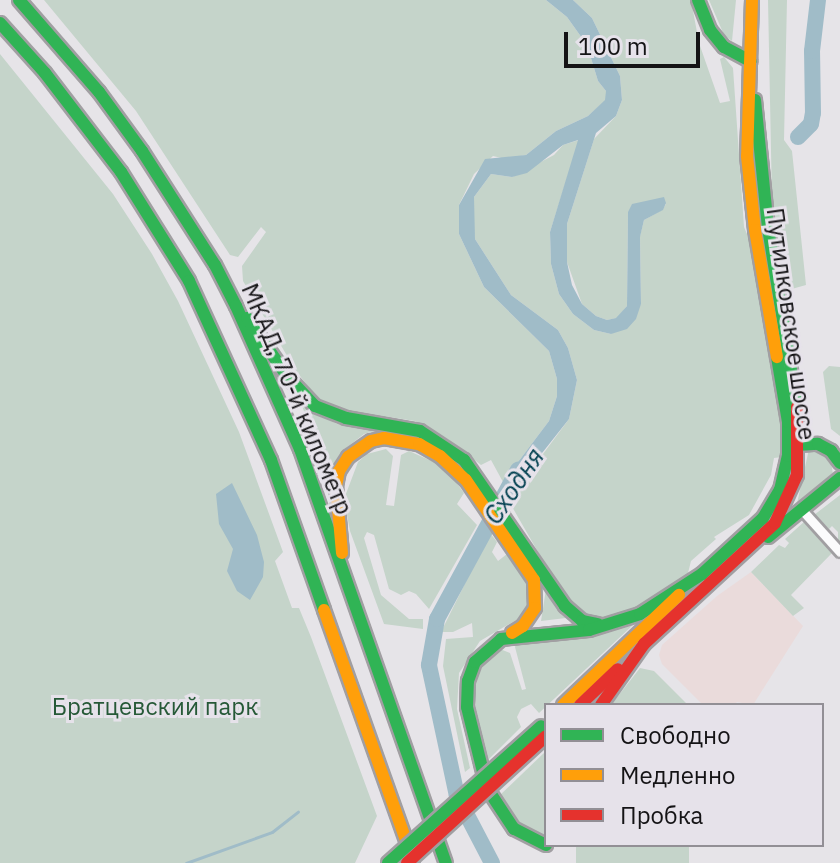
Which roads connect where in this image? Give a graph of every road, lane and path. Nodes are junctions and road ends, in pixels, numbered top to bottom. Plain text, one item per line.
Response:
1 (19, 0) edge
2 (698, 0) edge
3 (752, 0) edge
4 (0, 23) edge
5 (750, 61) junction
6 (224, 283) junction
7 (801, 442) junction
8 (788, 456) junction
9 (840, 463) edge
10 (840, 478) edge
11 (482, 492) junction
12 (803, 511) junction
13 (507, 529) junction
14 (756, 545) junction
15 (840, 552) edge
16 (702, 574) junction
17 (345, 576) junction
18 (605, 625) junction
19 (501, 639) junction
20 (644, 644) junction
21 (565, 703) edge
22 (582, 703) edge
23 (602, 703) edge
24 (544, 728) edge
25 (544, 844) edge
26 (388, 863) edge
27 (407, 863) edge
28 (414, 863) edge
29 (446, 863) edge

1 - 6 main road, МКАД, 70-й километр
2 - 5 main road
3 - 5 main road
4 - 28 main road, МКАД, 70-й километр
5 - 7 main road, Путилковское шоссе
5 - 8 main road, Путилковское шоссе
6 - 11 main road
6 - 17 main road, МКАД, 70-й километр
7 - 8 main road
7 - 9 main road
7 - 14 main road, Путилковское шоссе
8 - 16 main road, Путилковское шоссе
10 - 12 main road
11 - 13 main road
11 - 17 main road
12 - 14 main road
12 - 15 street
13 - 18 main road
13 - 19 main road
14 - 20 main road, Путилковское шоссе
16 - 18 main road, Путилковское шоссе
16 - 21 main road
17 - 29 main road, МКАД, 70-й километр
18 - 19 main road, Путилковское шоссе
19 - 25 main road
20 - 22 main road
20 - 23 main road, Путилковское шоссе
24 - 26 main road, bridge
24 - 27 main road, bridge

